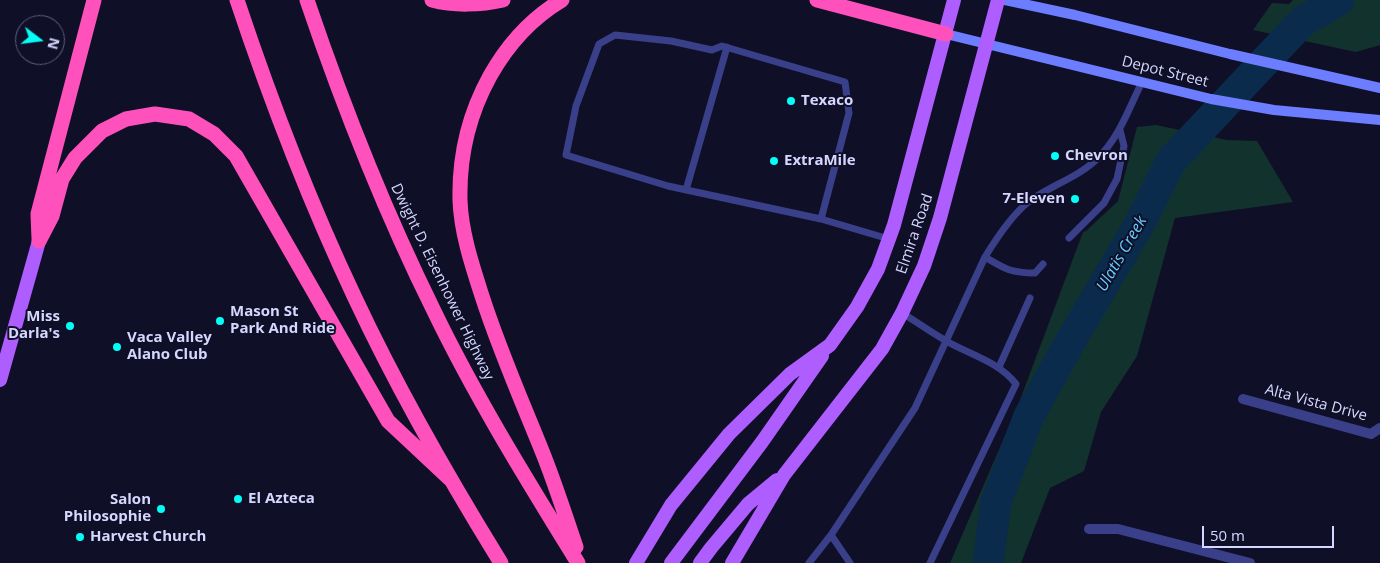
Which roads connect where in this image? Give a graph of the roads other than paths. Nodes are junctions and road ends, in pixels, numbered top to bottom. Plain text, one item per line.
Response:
1 (94, 0) edge
2 (237, 0) edge
3 (307, 0) edge
4 (432, 0) edge
5 (503, 0) edge
6 (562, 0) edge
7 (817, 0) edge
8 (954, 0) edge
9 (998, 0) edge
10 (1006, 0) edge
11 (946, 34) junction
12 (986, 44) junction
13 (727, 47) junction
14 (1142, 82) junction
15 (1380, 88) edge
16 (1380, 120) edge
17 (1120, 130) junction
18 (686, 190) junction
19 (821, 219) junction
20 (1069, 238) dead end
21 (889, 239) junction
22 (39, 241) junction
23 (985, 257) junction
24 (1043, 264) dead end
25 (1030, 298) dead end
26 (902, 313) junction
27 (946, 341) junction
28 (830, 345) junction
29 (999, 367) junction
30 (0, 380) edge
31 (1242, 399) dead end
32 (1380, 428) edge
33 (784, 474) junction
34 (451, 480) junction
35 (1089, 529) dead end
36 (831, 535) junction
37 (735, 562) edge
38 (500, 563) edge
39 (580, 563) edge
40 (636, 563) edge
41 (670, 563) edge
42 (700, 563) edge
43 (809, 563) edge
44 (850, 563) edge
45 (930, 563) edge
46 (1250, 563) edge

1 - 22 highway
2 - 34 highway
3 - 39 highway, Dwight D. Eisenhower Highway
4 - 5 highway
6 - 39 highway
7 - 11 highway
8 - 11 main road, Elmira Road
9 - 12 main road, Elmira Road
10 - 15 main road
11 - 12 main road, Depot Street
11 - 21 main road, Elmira Road
12 - 14 main road, Depot Street
12 - 26 main road, Elmira Road
13 - 18 lane
13 - 18 lane
13 - 19 lane
14 - 16 main road, Depot Street
14 - 17 lane
17 - 20 lane
17 - 23 lane
18 - 19 lane
19 - 21 lane
21 - 28 main road, Elmira Road
22 - 30 main road
22 - 34 highway
23 - 24 lane
23 - 27 lane
25 - 29 lane
26 - 27 lane
26 - 33 main road, Elmira Road
27 - 29 lane
27 - 36 lane
28 - 40 main road, Elmira Road
28 - 41 main road, Elmira Road
29 - 45 lane
31 - 32 street, Alta Vista Drive
33 - 37 main road, Elmira Road
33 - 42 main road, Elmira Road
34 - 38 highway
35 - 46 street
36 - 43 lane
36 - 44 lane

